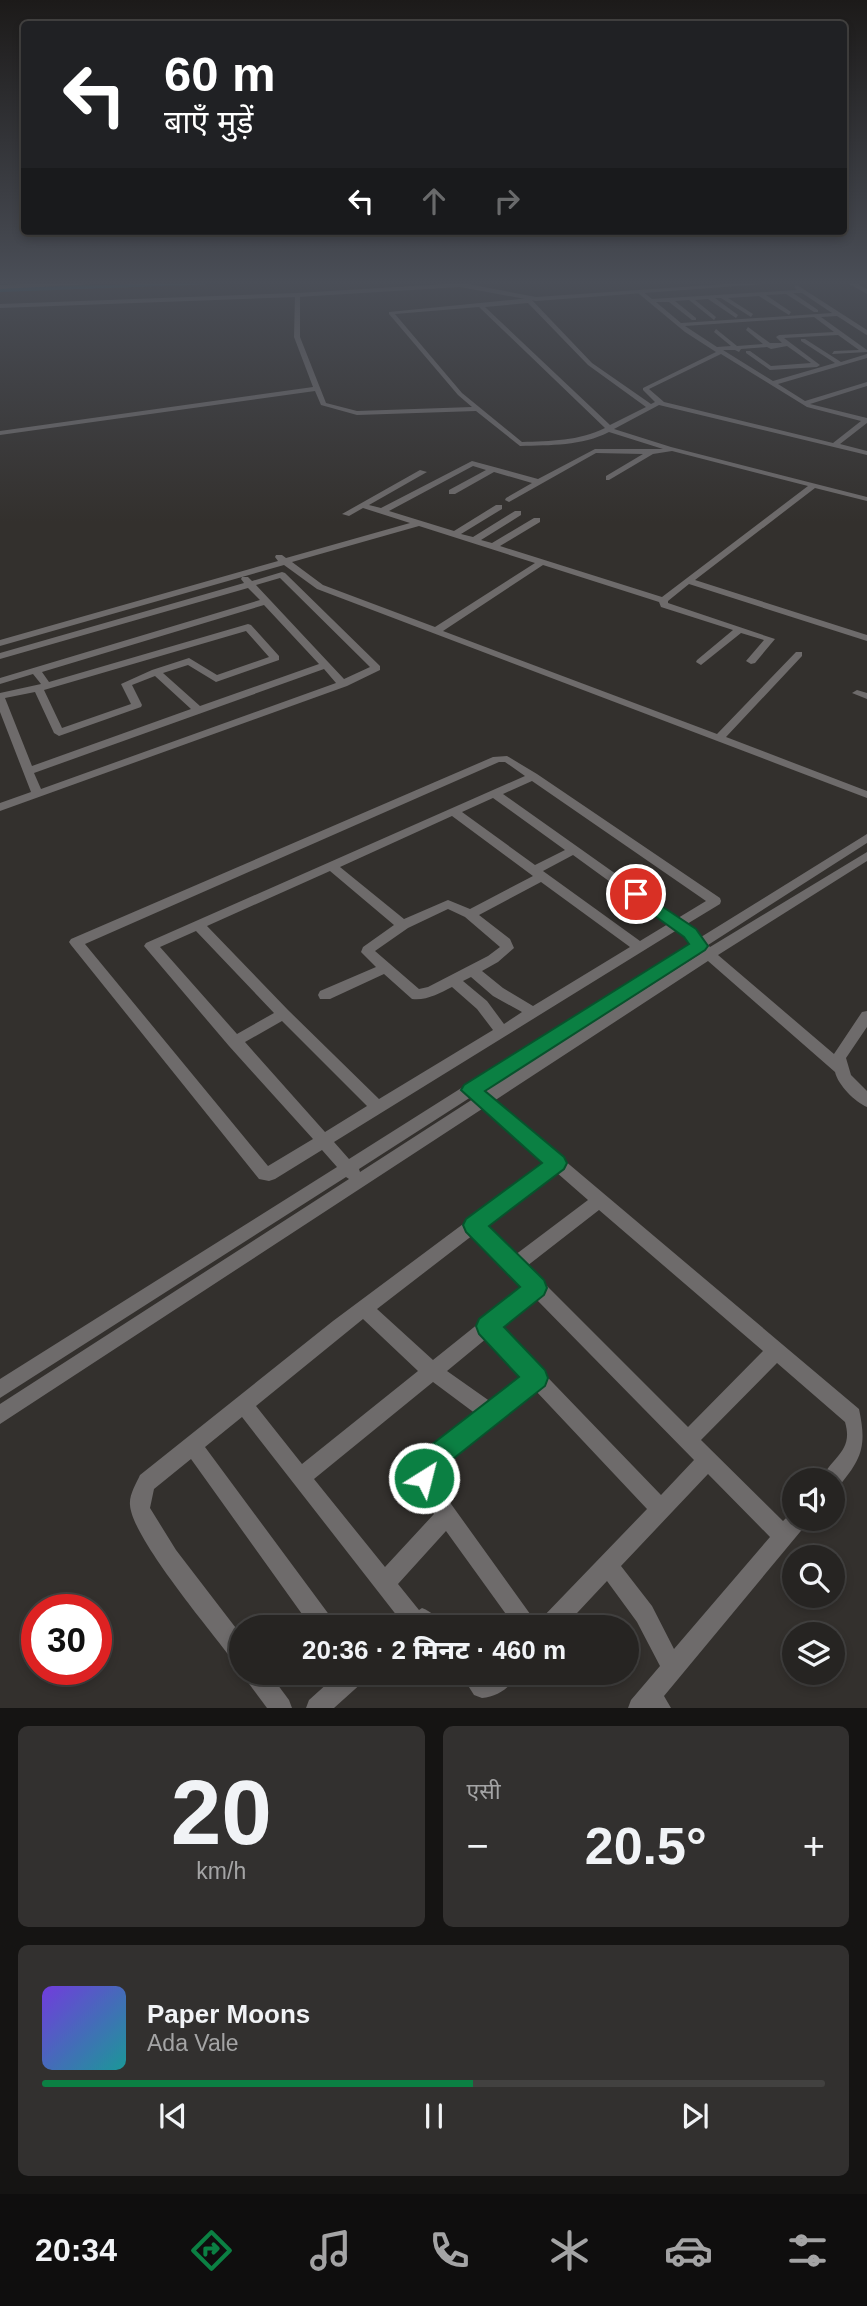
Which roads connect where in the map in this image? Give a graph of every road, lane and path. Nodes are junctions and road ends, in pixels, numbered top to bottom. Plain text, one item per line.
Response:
1 (306, 363) edge
2 (433, 363) edge
3 (540, 363) edge
4 (589, 363) edge
5 (698, 363) edge
6 (742, 363) edge
7 (748, 363) edge
8 (765, 363) edge
9 (782, 363) edge
10 (806, 363) edge
11 (820, 363) edge
12 (844, 363) edge
13 (769, 365) junction
14 (828, 365) junction
15 (751, 368) junction
16 (797, 370) dead end
17 (773, 383) junction
18 (867, 384) edge
19 (316, 389) junction
20 (805, 402) junction
21 (661, 404) junction
22 (649, 406) junction
23 (478, 409) junction
24 (867, 420) edge
25 (611, 430) junction
26 (0, 433) edge
27 (834, 445) junction
28 (668, 450) junction
29 (651, 452) junction
30 (867, 453) edge
31 (493, 469) junction
32 (423, 472) dead end
33 (609, 478) dead end
34 (539, 482) junction
35 (814, 485) junction
36 (452, 492) dead end
37 (867, 499) edge
38 (509, 500) dead end
39 (362, 505) junction
40 (499, 508) dead end
41 (382, 512) junction
42 (518, 513) dead end
43 (346, 514) dead end
44 (405, 519) junction
45 (537, 520) dead end
46 (419, 523) junction
47 (455, 534) junction
48 (474, 540) junction
49 (494, 547) junction
50 (283, 559) junction
51 (542, 562) junction
52 (239, 571) junction
53 (688, 580) junction
54 (249, 584) junction
55 (663, 600) junction
56 (266, 601) junction
57 (237, 610) junction
58 (248, 626) junction
59 (740, 629) junction
60 (436, 631) junction
61 (0, 635) edge
62 (867, 638) edge
63 (141, 639) junction
64 (0, 643) edge
65 (156, 654) junction
66 (799, 654) dead end
67 (0, 656) edge
68 (275, 658) junction
69 (751, 661) dead end
70 (701, 662) dead end
71 (326, 665) junction
72 (36, 671) junction
73 (156, 672) junction
74 (295, 676) junction
75 (0, 681) edge
76 (343, 684) junction
77 (42, 687) junction
78 (0, 697) edge
79 (198, 710) junction
80 (718, 739) junction
81 (28, 771) junction
82 (533, 776) junction
83 (494, 793) junction
84 (37, 794) junction
85 (867, 795) edge
86 (0, 807) edge
87 (454, 812) junction
88 (867, 838) edge
89 (574, 850) junction
90 (867, 856) edge
91 (331, 866) junction
92 (538, 873) junction
93 (470, 914) junction
94 (677, 924) junction
95 (198, 925) junction
96 (403, 925) junction
97 (639, 947) junction
98 (704, 950) junction
99 (385, 968) junction
100 (472, 970) junction
101 (453, 980) junction
102 (325, 995) dead end
103 (533, 1013) junction
104 (283, 1014) junction
105 (867, 1016) edge
106 (502, 1032) junction
107 (234, 1042) junction
108 (840, 1068) junction
109 (477, 1096) junction
110 (867, 1101) edge
111 (378, 1107) junction
112 (323, 1141) junction
113 (556, 1163) junction
114 (348, 1168) junction
115 (361, 1181) junction
116 (600, 1200) junction
117 (474, 1225) junction
118 (514, 1266) junction
119 (536, 1288) junction
120 (364, 1308) junction
121 (487, 1326) junction
122 (776, 1351) junction
123 (432, 1370) junction
124 (536, 1378) junction
125 (0, 1389) edge
126 (243, 1404) junction
127 (490, 1413) junction
128 (0, 1415) edge
129 (688, 1440) junction
130 (192, 1445) junction
131 (708, 1461) junction
132 (841, 1468) edge
133 (301, 1477) junction
134 (660, 1508) junction
135 (447, 1515) junction
136 (787, 1531) edge
137 (783, 1536) junction
138 (607, 1564) junction
139 (385, 1583) junction
140 (316, 1615) edge
141 (410, 1615) edge
142 (520, 1615) edge
143 (560, 1615) edge
144 (229, 1637) edge
145 (672, 1669) junction
146 (265, 1685) edge
147 (342, 1685) edge
148 (650, 1704) edge
149 (281, 1707) edge
150 (317, 1707) edge

1 - 19 street
2 - 23 street
3 - 25 street
4 - 22 street
5 - 21 street
6 - 15 street
7 - 15 street
8 - 13 street
9 - 13 street
10 - 13 street
11 - 14 street
12 - 14 street
13 - 15 street
14 - 17 street
15 - 16 street
15 - 17 street
17 - 20 street
18 - 20 street
19 - 23 street
19 - 26 street
20 - 24 street
21 - 22 street
21 - 27 street
22 - 25 street
23 - 25 street
24 - 27 street
25 - 28 street
27 - 30 street
28 - 29 street
28 - 35 street
29 - 33 street
29 - 34 street
31 - 34 street
31 - 36 street
31 - 41 street
32 - 39 street
34 - 38 street
35 - 37 street
35 - 53 street
39 - 41 street
39 - 43 street
40 - 47 street
41 - 44 street
42 - 48 street
44 - 46 street
44 - 50 street
45 - 49 street
46 - 47 street
46 - 50 street
47 - 48 street
48 - 49 street
49 - 51 street
50 - 52 street
50 - 60 street
51 - 55 street
51 - 60 street
52 - 54 street
52 - 61 street
52 - 64 street
53 - 55 street
53 - 62 street
54 - 56 street
54 - 67 street
54 - 76 street
55 - 59 street
56 - 57 street
56 - 71 street
57 - 58 street
57 - 63 street
58 - 65 street
58 - 68 street
59 - 69 street
59 - 70 street
60 - 80 street
63 - 65 street
63 - 72 street
65 - 77 street
66 - 80 street
68 - 73 street
68 - 74 street
71 - 74 street
71 - 76 street
72 - 75 street
72 - 77 street
73 - 77 street
73 - 79 street
74 - 79 street
76 - 84 street
77 - 78 street
78 - 81 street
79 - 81 street
80 - 85 street
81 - 84 street
82 - 83 street
82 - 94 street
82 - 112 street
83 - 87 street
83 - 89 street
84 - 86 street
87 - 91 street
87 - 92 street
88 - 98 street
89 - 92 street
89 - 94 street
90 - 98 street
91 - 95 street
91 - 96 street
92 - 93 street
92 - 97 street
93 - 96 street
93 - 100 street
94 - 97 street
94 - 98 street
95 - 104 street
95 - 107 street
96 - 99 street
97 - 103 street
98 - 108 street
98 - 109 street
99 - 101 street
99 - 102 street
100 - 101 street
100 - 103 street
101 - 106 street
103 - 106 street
104 - 107 street
104 - 111 street
105 - 108 street
106 - 111 street
107 - 112 street
108 - 110 street
109 - 113 street
109 - 114 street
109 - 115 street
111 - 112 street
112 - 114 street
113 - 116 street
113 - 117 street
114 - 115 street
114 - 125 street
115 - 128 street
116 - 118 street
116 - 122 street
117 - 118 street
117 - 120 street
118 - 119 street
119 - 121 street
119 - 129 street
120 - 123 street
120 - 126 street
121 - 123 street
121 - 124 street
122 - 129 street
122 - 132 street
123 - 127 street
123 - 133 street
124 - 127 street
124 - 134 street
126 - 130 street
126 - 133 street
127 - 135 street
129 - 131 street
130 - 140 street
130 - 144 street
131 - 134 street
131 - 137 street
133 - 139 street
134 - 138 street
135 - 139 street
135 - 142 street
136 - 137 street
137 - 145 street
138 - 143 street
138 - 145 street
139 - 141 street
145 - 148 street
146 - 149 street
147 - 150 street

